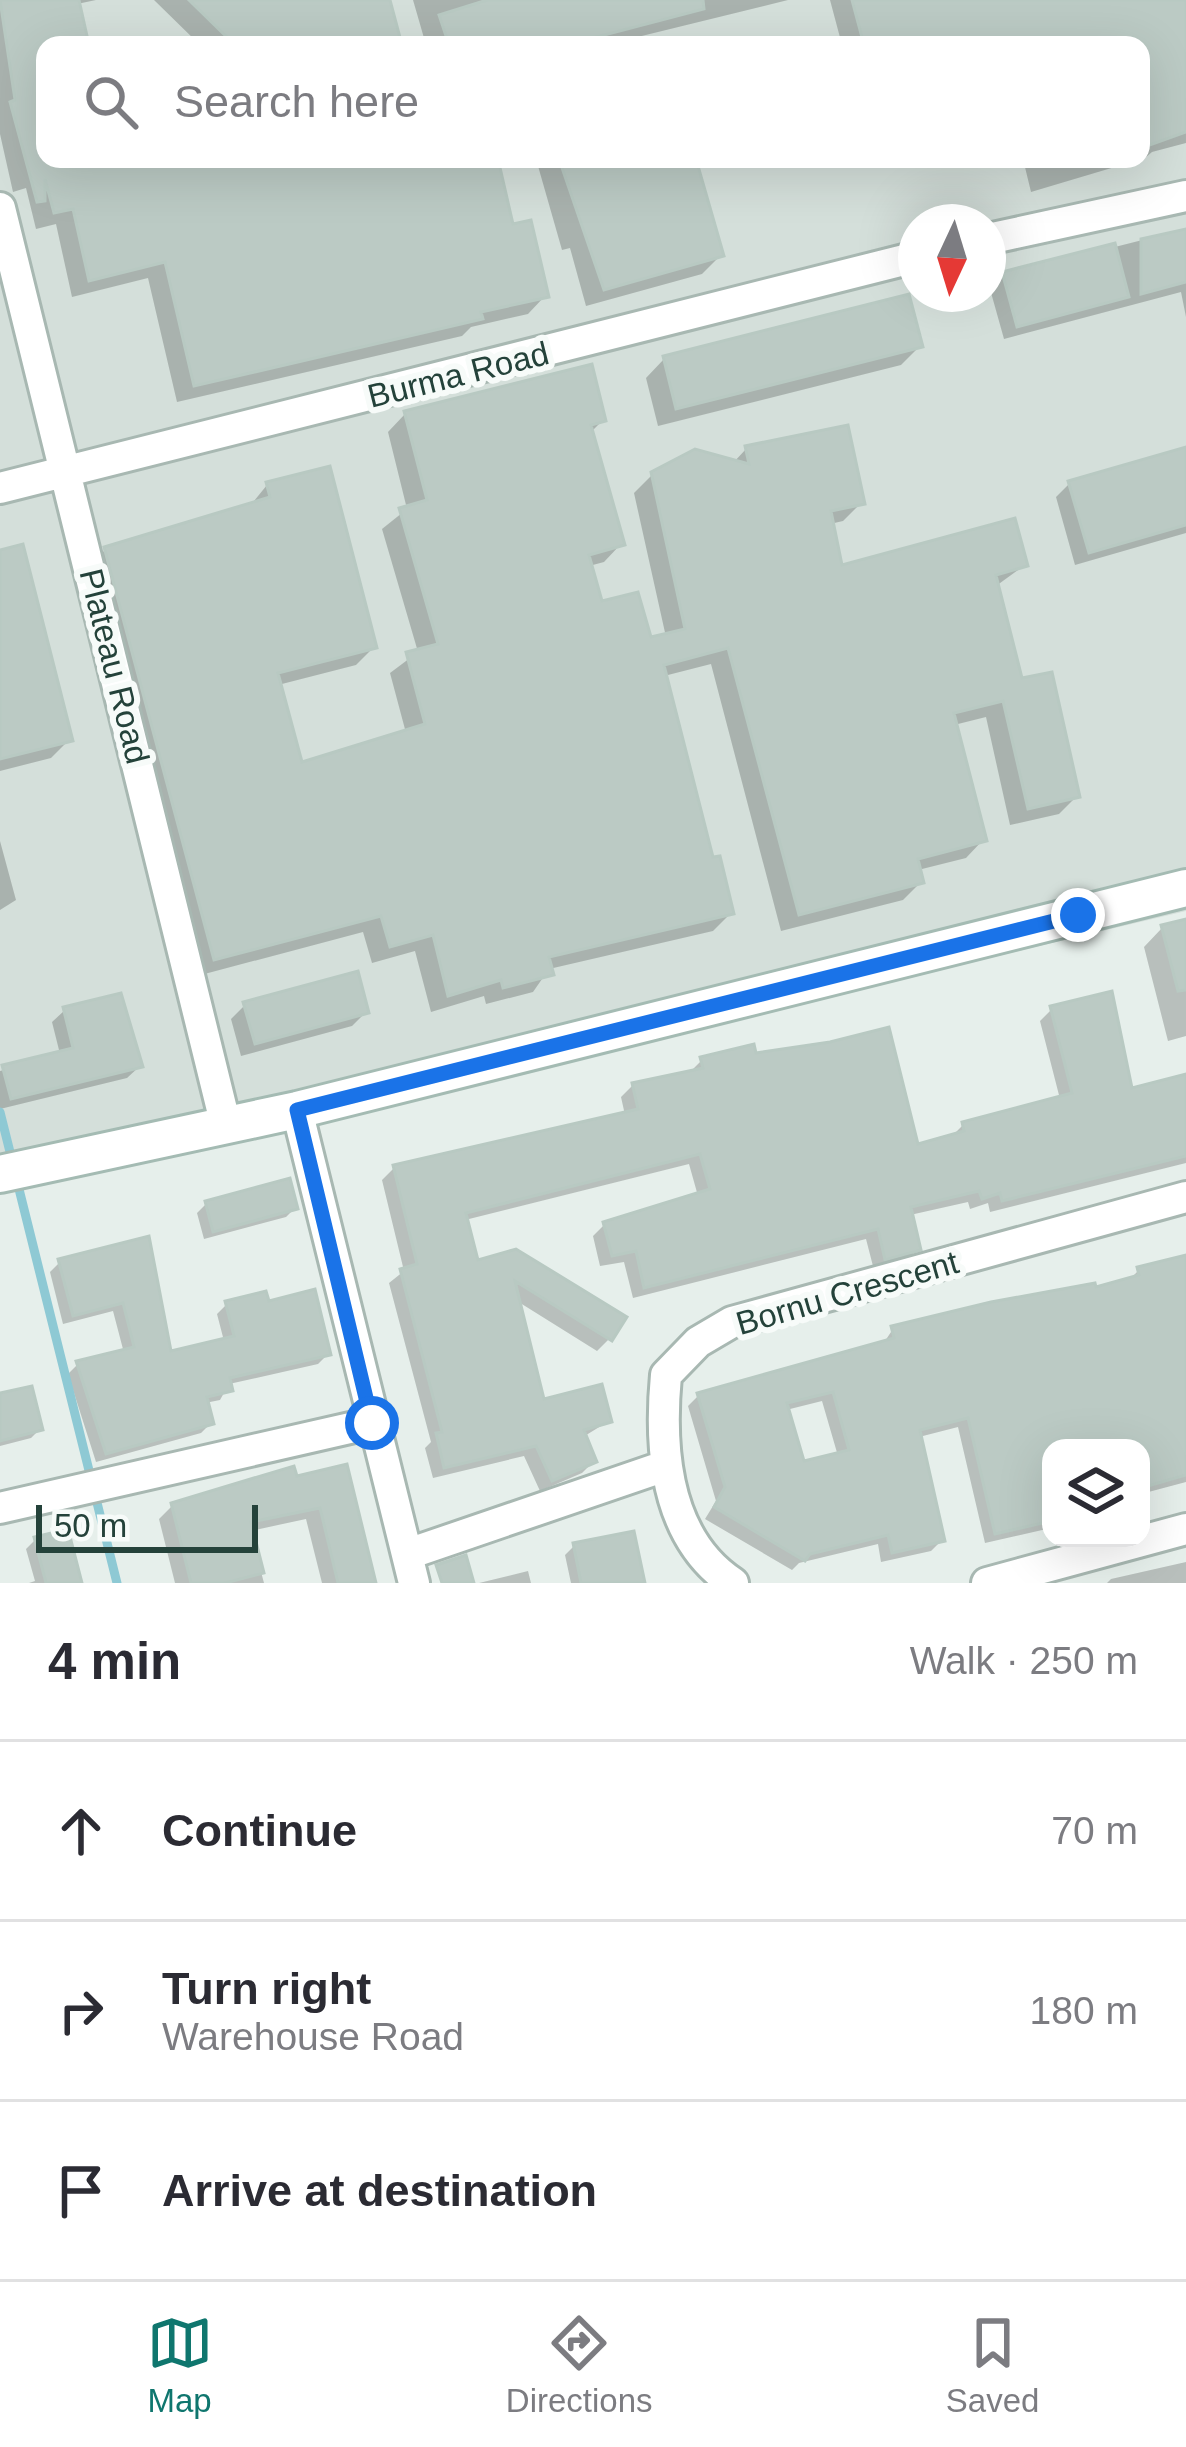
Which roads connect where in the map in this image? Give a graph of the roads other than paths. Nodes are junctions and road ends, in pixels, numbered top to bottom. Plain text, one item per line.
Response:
1 (1186, 196) edge
2 (0, 208) edge
3 (1006, 235) edge
4 (898, 262) edge
5 (69, 474) junction
6 (0, 488) edge
7 (1186, 888) edge
8 (297, 1110) junction
9 (226, 1126) junction
10 (15, 1171) edge
11 (1186, 1197) edge
12 (372, 1423) junction
13 (665, 1466) junction
14 (0, 1508) edge
15 (1186, 1529) edge
16 (411, 1568) edge
17 (733, 1583) edge
18 (987, 1583) edge

1 - 3 street
2 - 5 street, Plateau Road
4 - 5 street, Burma Road
5 - 6 street, Burma Road
5 - 9 street, Plateau Road
7 - 8 main road
8 - 9 main road
8 - 12 street
9 - 10 main road
11 - 13 street, Bornu Crescent
12 - 14 street
12 - 16 street
13 - 16 street
13 - 17 street
15 - 18 street

